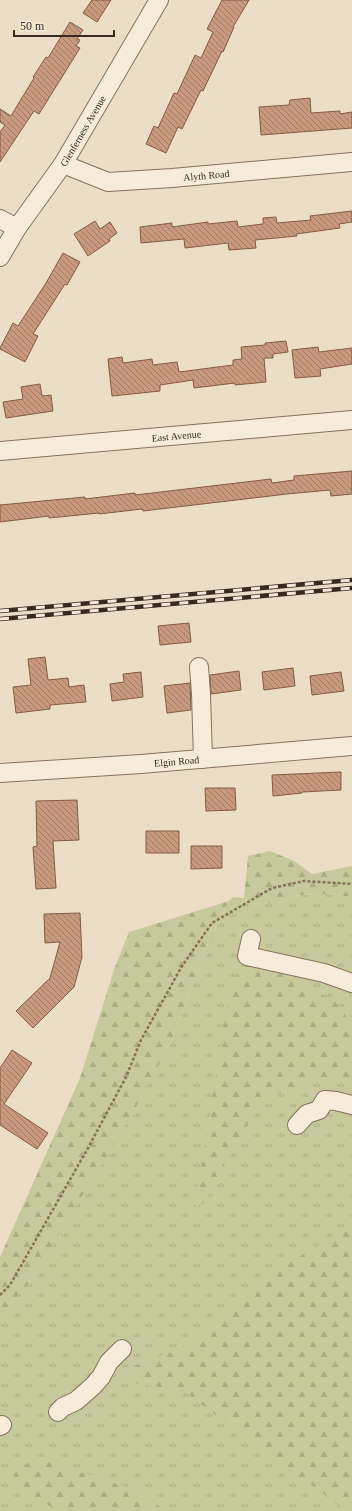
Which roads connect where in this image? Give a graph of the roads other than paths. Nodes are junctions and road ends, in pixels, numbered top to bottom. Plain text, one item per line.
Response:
1 (159, 0) edge
2 (352, 162) edge
3 (63, 164) junction
4 (0, 219) edge
5 (17, 228) junction
6 (0, 257) edge
7 (352, 420) edge
8 (0, 451) edge
9 (199, 667) dead end
10 (352, 746) edge
11 (203, 759) junction
12 (0, 773) edge
13 (251, 939) dead end
14 (352, 983) edge
15 (352, 1105) edge
16 (296, 1125) dead end
17 (122, 1349) dead end
18 (58, 1412) dead end

1 - 3 street, Glenferness Avenue
2 - 3 street, Alyth Road
3 - 5 street, Glenferness Avenue
4 - 5 street
5 - 6 street, Glenferness Avenue
7 - 8 street, East Avenue
9 - 11 street
10 - 11 street, Elgin Road
11 - 12 street, Elgin Road
13 - 14 street
15 - 16 street
17 - 18 street

